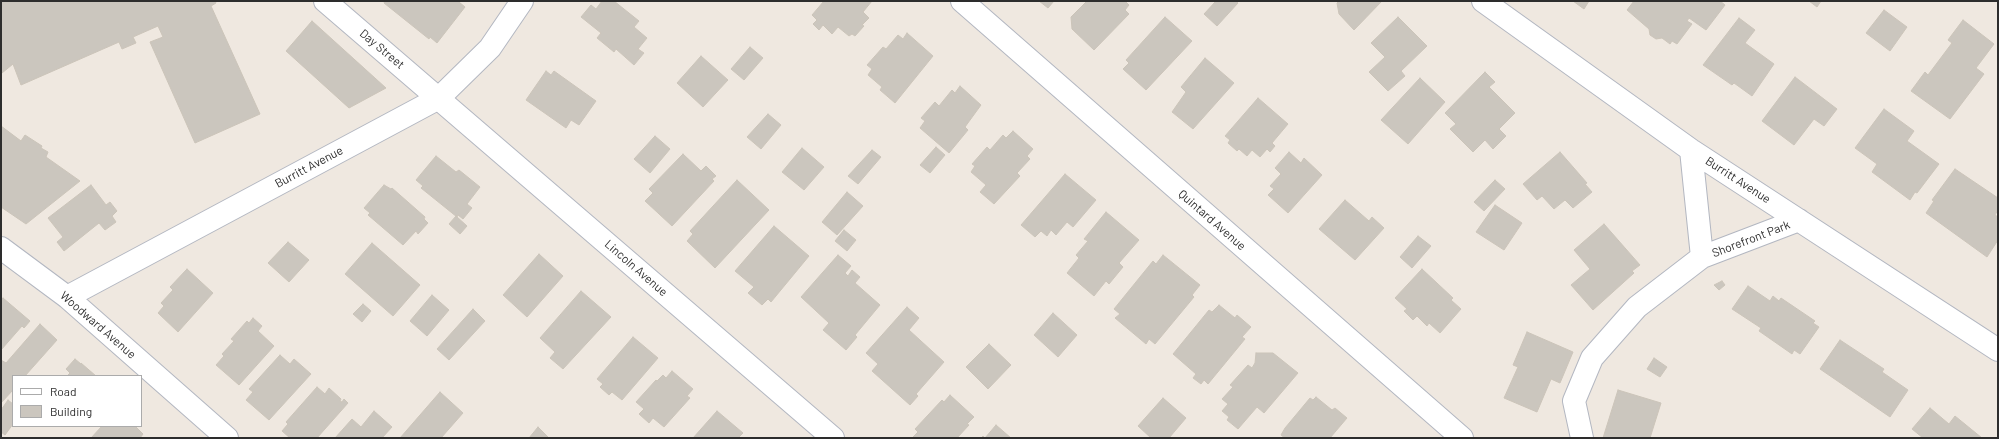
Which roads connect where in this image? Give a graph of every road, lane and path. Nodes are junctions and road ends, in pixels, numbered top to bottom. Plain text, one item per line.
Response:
1 (325, 1) edge
2 (522, 1) edge
3 (962, 1) edge
4 (1483, 1) edge
5 (439, 98) junction
6 (1691, 150) junction
7 (1799, 220) junction
8 (1, 248) edge
9 (1702, 257) junction
10 (67, 297) junction
11 (1998, 350) edge
12 (227, 438) edge
13 (833, 438) edge
14 (1462, 438) edge
15 (1582, 438) edge

1 - 5 street, Day Street
2 - 5 street, Burritt Avenue
3 - 14 street, Quintard Avenue
4 - 6 street, Burritt Avenue
5 - 10 street, Burritt Avenue
5 - 13 street, Lincoln Avenue
6 - 7 street, Burritt Avenue
6 - 9 street, Shorefront Park
7 - 9 street, Shorefront Park
7 - 11 street, Burritt Avenue
8 - 10 street, Woodward Avenue
9 - 15 street, Shorefront Park
10 - 12 street, Woodward Avenue

